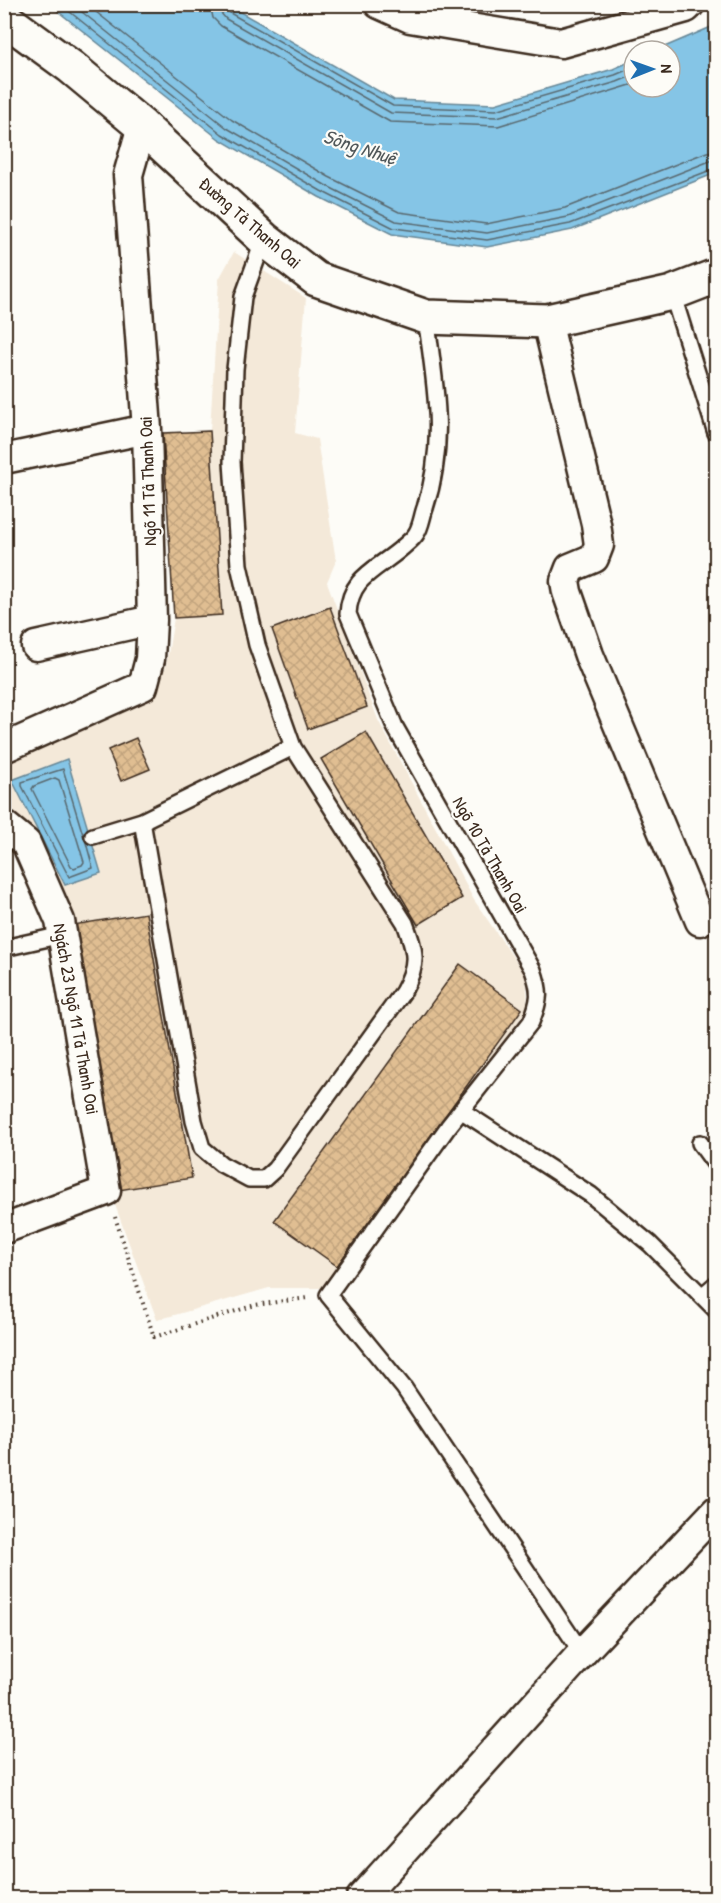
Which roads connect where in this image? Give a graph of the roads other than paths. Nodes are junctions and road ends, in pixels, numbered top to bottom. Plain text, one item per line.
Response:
1 (379, 4) edge
2 (690, 4) edge
3 (4, 18) edge
4 (142, 126) junction
5 (264, 239) junction
6 (715, 282) edge
7 (672, 293) junction
8 (426, 317) junction
9 (547, 321) junction
10 (147, 429) junction
11 (717, 433) edge
12 (4, 459) edge
13 (152, 620) junction
14 (36, 646) dead end
15 (293, 747) junction
16 (4, 748) edge
17 (142, 821) junction
18 (5, 826) edge
19 (93, 836) dead end
20 (700, 921) dead end
21 (62, 935) junction
22 (4, 948) edge
23 (462, 1111) junction
24 (700, 1143) dead end
25 (717, 1165) edge
26 (4, 1229) edge
27 (717, 1284) edge
28 (702, 1296) junction
29 (717, 1310) edge
30 (717, 1511) edge
31 (582, 1653) junction
32 (362, 1899) edge

1 - 2 street
3 - 4 street, Đường Tả Thanh Oai
4 - 5 street, Đường Tả Thanh Oai
4 - 10 street, Ngõ 11 Tả Thanh Oai
5 - 8 street, Đường Tả Thanh Oai
5 - 15 lane
6 - 7 street, Đường Tả Thanh Oai
7 - 9 street, Đường Tả Thanh Oai
7 - 11 lane
8 - 9 street, Đường Tả Thanh Oai
8 - 23 lane, Ngõ 10 Tả Thanh Oai
9 - 20 street
10 - 12 street
10 - 13 street, Ngõ 11 Tả Thanh Oai
13 - 14 street
13 - 16 street, Ngõ 11 Tả Thanh Oai
15 - 17 lane
15 - 17 lane
17 - 19 lane
18 - 21 street, Ngách 23 Ngõ 11 Tả Thanh Oai
21 - 22 lane
21 - 26 street, Ngách 23 Ngõ 11 Tả Thanh Oai
23 - 28 lane
23 - 31 lane, Ngõ 10 Tả Thanh Oai
24 - 25 lane
27 - 28 lane
28 - 29 lane
30 - 31 street
31 - 32 street

